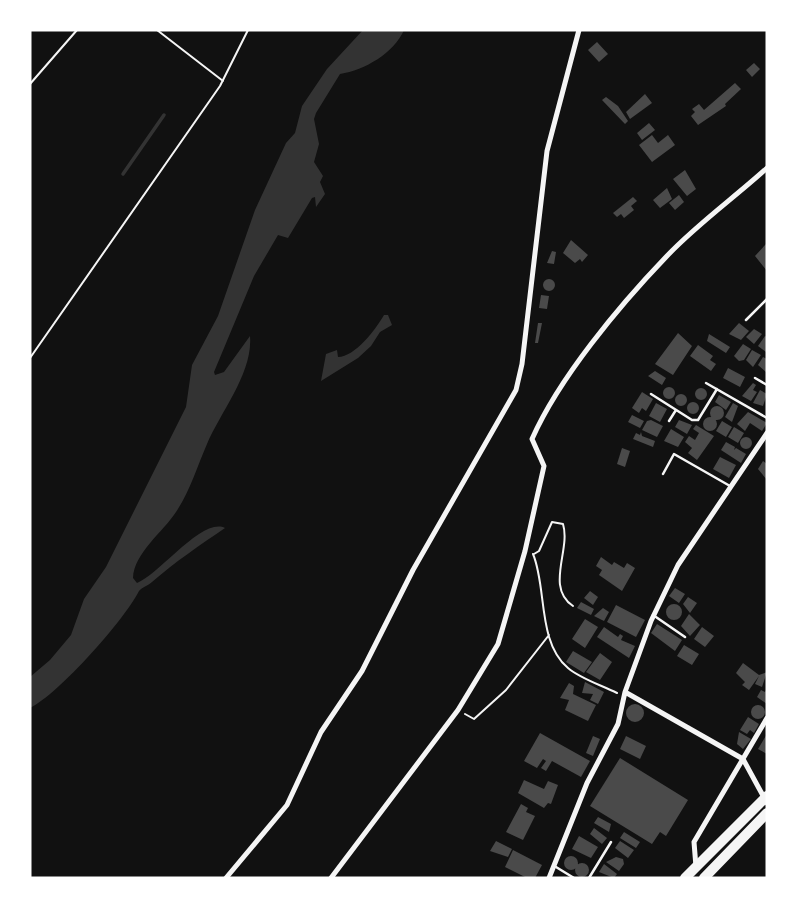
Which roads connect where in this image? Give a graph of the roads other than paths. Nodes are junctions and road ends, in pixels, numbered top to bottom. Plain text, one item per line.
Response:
1 (579, 30) edge
2 (767, 168) edge
3 (767, 299) edge
4 (752, 315) junction
5 (757, 318) dead end
6 (747, 320) dead end
7 (755, 378) dead end
8 (706, 383) dead end
9 (767, 385) edge
10 (717, 389) junction
11 (651, 394) dead end
12 (676, 410) junction
13 (767, 418) edge
14 (669, 421) dead end
15 (767, 433) edge
16 (663, 474) dead end
17 (731, 487) junction
18 (653, 615) junction
19 (685, 637) dead end
20 (625, 694) junction
21 (767, 718) edge
22 (743, 759) junction
23 (766, 799) edge
24 (767, 813) edge
25 (611, 842) dead end
26 (555, 867) junction
27 (696, 867) junction
28 (226, 878) edge
29 (331, 878) edge
30 (549, 878) edge
31 (574, 878) edge
32 (589, 878) edge
33 (685, 878) edge
34 (704, 878) edge

1 - 28 street
2 - 29 street
3 - 4 lane
4 - 5 lane
4 - 6 lane
7 - 9 lane
8 - 10 lane
10 - 12 lane
10 - 13 lane
11 - 12 lane
12 - 14 lane
15 - 17 street
16 - 17 lane
17 - 18 street
18 - 19 lane
18 - 20 street
20 - 22 street
20 - 26 street
21 - 22 street
22 - 23 street
22 - 27 street
23 - 27 highway
24 - 34 highway
25 - 32 lane
26 - 30 street
26 - 31 lane
27 - 33 highway

